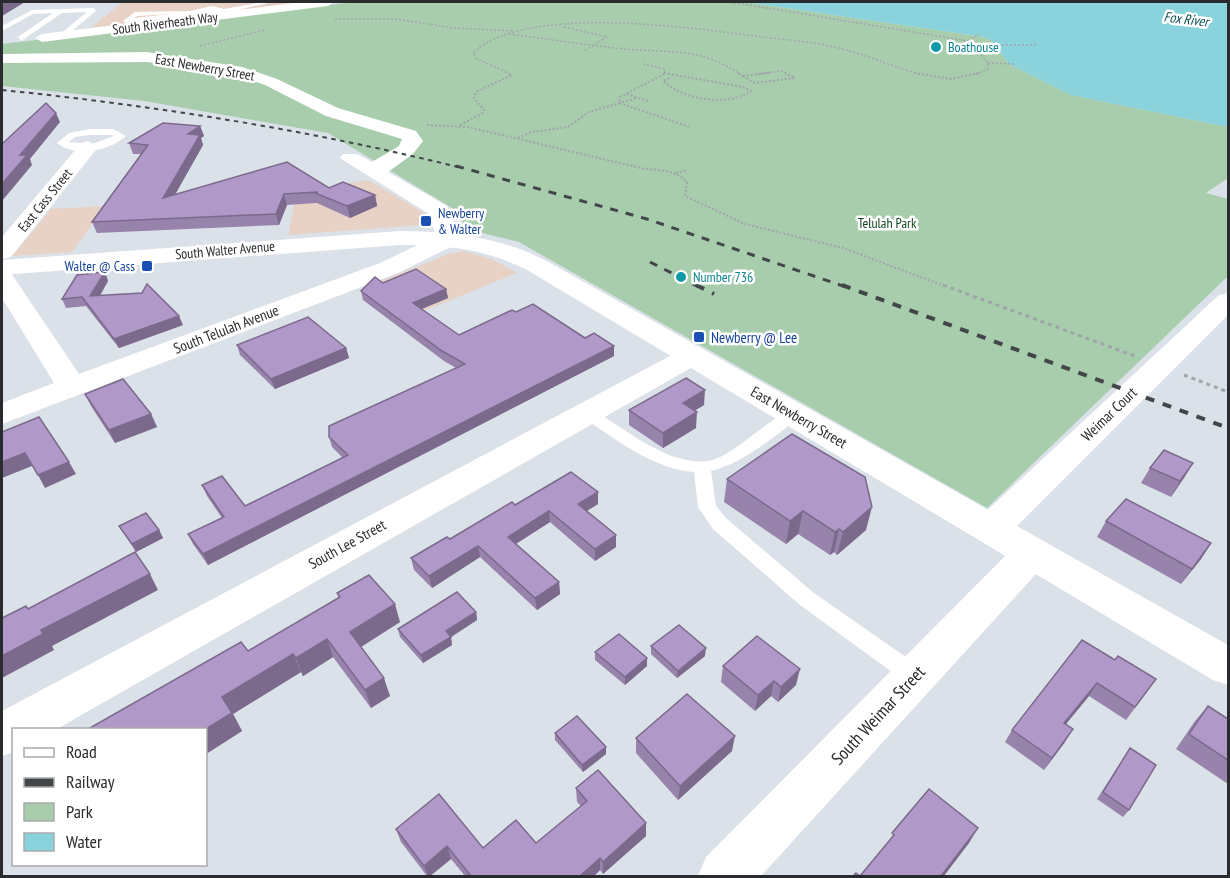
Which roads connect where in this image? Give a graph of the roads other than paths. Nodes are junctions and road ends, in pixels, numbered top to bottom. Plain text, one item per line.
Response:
1 (270, 2) edge
2 (328, 2) edge
3 (62, 10) junction
4 (188, 13) junction
5 (227, 13) junction
6 (2, 29) edge
7 (63, 36) junction
8 (21, 39) junction
9 (2, 40) edge
10 (2, 59) edge
11 (88, 147) junction
12 (350, 158) dead end
13 (377, 174) junction
14 (449, 239) junction
15 (2, 252) edge
16 (2, 268) edge
17 (2, 278) edge
18 (1228, 301) edge
19 (693, 355) junction
20 (72, 387) junction
21 (587, 412) junction
22 (2, 414) edge
23 (794, 414) junction
24 (702, 466) junction
25 (992, 529) junction
26 (1032, 553) junction
27 (1228, 667) edge
28 (915, 676) junction
29 (15, 728) edge
30 (725, 876) edge

1 - 5 lane
2 - 5 street, South Riverheath Way
3 - 6 lane
3 - 7 lane
3 - 8 lane
4 - 4 lane
4 - 5 lane
5 - 7 street, South Riverheath Way
7 - 8 street, South Riverheath Way
8 - 9 street, South Riverheath Way
10 - 13 street, East Newberry Street
11 - 11 lane
11 - 15 street, East Cass Street
12 - 13 street
13 - 14 street
14 - 16 street, South Walter Avenue
14 - 19 street, East Newberry Street
14 - 20 street, South Telulah Avenue
17 - 20 street
18 - 25 street, Weimar Court
19 - 21 street, South Lee Street
19 - 23 street, East Newberry Street
20 - 22 street, South Telulah Avenue
21 - 24 lane
21 - 29 street, South Lee Street
23 - 24 lane
23 - 25 street, East Newberry Street
24 - 28 lane
25 - 26 street, East Newberry Street
26 - 27 street, East Newberry Street
26 - 28 street, South Weimar Street
28 - 30 street, South Weimar Street

